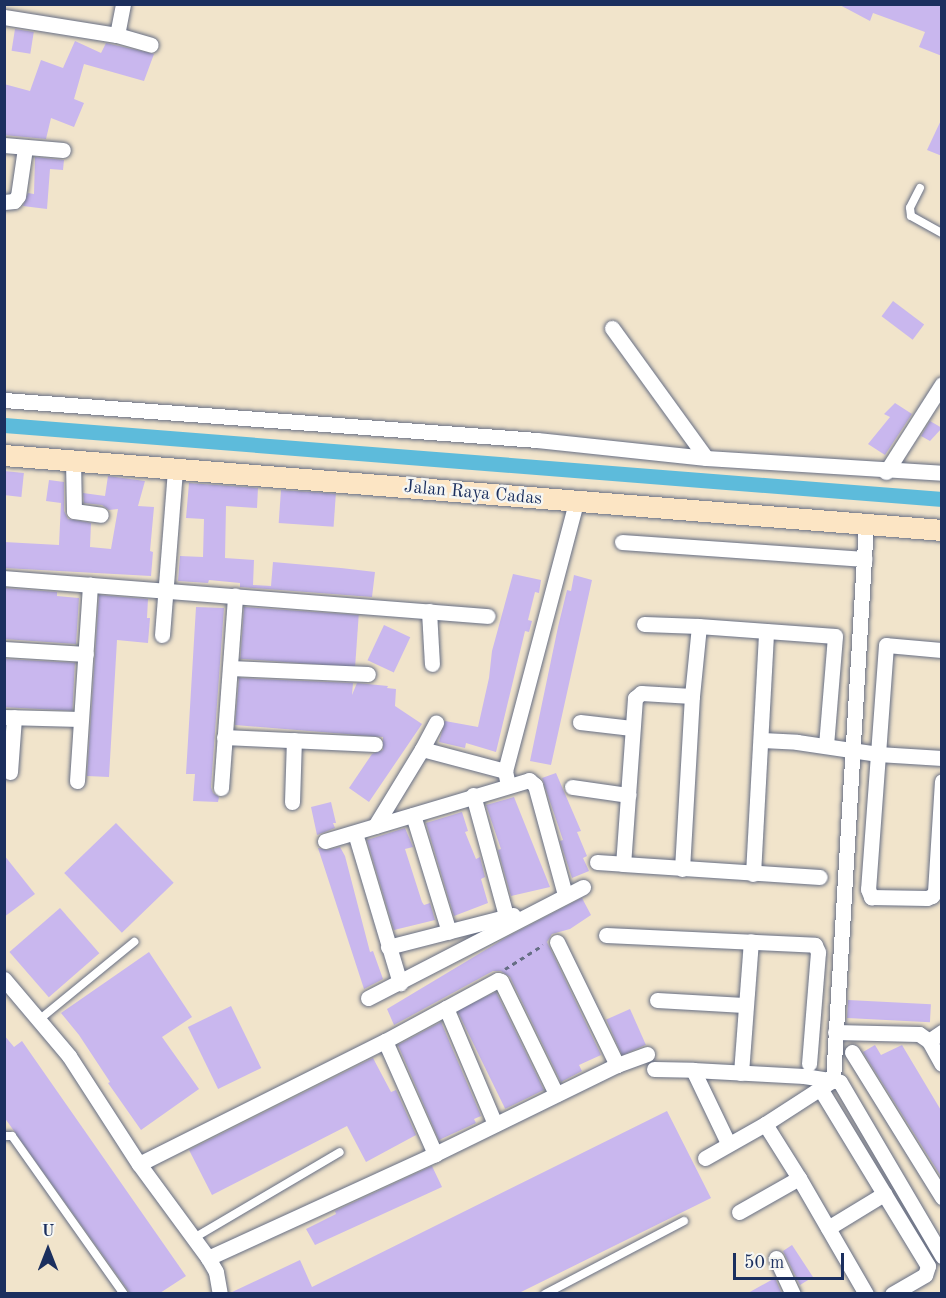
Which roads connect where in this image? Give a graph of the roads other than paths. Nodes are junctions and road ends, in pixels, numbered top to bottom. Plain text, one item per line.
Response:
1 (123, 4) edge
2 (15, 13) edge
3 (117, 34) junction
4 (151, 45) dead end
5 (4, 145) edge
6 (25, 148) junction
7 (63, 150) dead end
8 (920, 188) dead end
9 (4, 202) edge
10 (942, 233) edge
11 (612, 328) dead end
12 (942, 384) edge
13 (4, 400) edge
14 (4, 455) edge
15 (706, 458) junction
16 (74, 460) junction
17 (175, 468) junction
18 (886, 472) junction
19 (942, 473) edge
20 (576, 502) junction
21 (102, 515) dead end
22 (866, 524) junction
23 (942, 530) edge
24 (622, 542) dead end
25 (864, 559) junction
26 (4, 578) edge
27 (90, 584) junction
28 (165, 591) junction
29 (236, 596) junction
30 (429, 611) junction
31 (488, 616) dead end
32 (644, 624) dead end
33 (699, 626) junction
34 (766, 630) junction
35 (162, 635) dead end
36 (4, 649) edge
37 (942, 650) edge
38 (86, 654) junction
39 (432, 664) dead end
40 (230, 668) junction
41 (368, 674) dead end
42 (692, 696) junction
43 (9, 717) edge
44 (80, 719) junction
45 (580, 722) dead end
46 (436, 723) dead end
47 (632, 728) junction
48 (224, 737) junction
49 (294, 740) junction
50 (762, 740) junction
51 (375, 744) dead end
52 (826, 746) junction
53 (422, 749) junction
54 (852, 751) junction
55 (878, 754) junction
56 (942, 758) edge
57 (10, 772) dead end
58 (507, 778) junction
59 (77, 781) dead end
60 (942, 781) edge
61 (221, 788) dead end
62 (572, 788) dead end
63 (473, 795) junction
64 (628, 795) junction
65 (292, 802) dead end
66 (413, 815) junction
67 (375, 826) junction
68 (355, 833) junction
69 (325, 842) dead end
70 (597, 862) dead end
71 (624, 864) junction
72 (682, 869) junction
73 (753, 874) junction
74 (820, 877) dead end
75 (583, 887) dead end
76 (564, 895) junction
77 (937, 896) edge
78 (535, 910) junction
79 (506, 916) junction
80 (449, 932) junction
81 (606, 935) dead end
82 (751, 941) junction
83 (134, 942) dead end
84 (557, 942) road end
85 (388, 947) junction
86 (4, 979) edge
87 (400, 983) junction
88 (368, 998) dead end
89 (657, 1000) dead end
90 (744, 1005) junction
91 (446, 1008) junction
92 (40, 1019) junction
93 (835, 1032) junction
94 (935, 1037) edge
95 (385, 1041) junction
96 (852, 1052) dead end
97 (647, 1054) dead end
98 (809, 1064) dead end
99 (942, 1064) edge
100 (617, 1065) junction
101 (654, 1069) dead end
102 (693, 1070) junction
103 (741, 1073) junction
104 (833, 1080) junction
105 (821, 1090) junction
106 (556, 1094) junction
107 (495, 1124) junction
108 (765, 1124) junction
109 (4, 1136) edge
110 (728, 1143) junction
111 (340, 1152) dead end
112 (435, 1154) junction
113 (705, 1158) dead end
114 (139, 1164) junction
115 (800, 1178) junction
116 (884, 1194) junction
117 (942, 1197) edge
118 (739, 1212) dead end
119 (684, 1221) dead end
120 (828, 1228) junction
121 (194, 1238) junction
122 (942, 1256) edge
123 (208, 1258) junction
124 (776, 1258) dead end
125 (124, 1293) edge
126 (220, 1293) edge
127 (545, 1293) edge
128 (793, 1293) edge
129 (866, 1293) edge
130 (892, 1293) edge

1 - 3 street
2 - 3 street
3 - 4 street
5 - 6 street
6 - 7 street
6 - 9 street
8 - 10 lane
11 - 15 street
12 - 18 street
13 - 15 street
14 - 16 street, Jalan Raya Cadas
15 - 18 street
16 - 17 street, Jalan Raya Cadas
16 - 21 street
17 - 20 street, Jalan Raya Cadas
17 - 28 street
18 - 19 street
20 - 22 street, Jalan Raya Cadas
20 - 58 street
22 - 23 street, Jalan Raya Cadas
22 - 25 street
24 - 25 street
25 - 54 street
26 - 27 street
27 - 28 street
27 - 38 street
28 - 29 street
28 - 35 street
29 - 30 street
29 - 40 street
30 - 31 street
30 - 39 street
32 - 33 street
33 - 34 street
33 - 42 street
34 - 50 street
34 - 52 street
36 - 38 street
37 - 55 street
38 - 44 street
40 - 41 street
40 - 48 street
42 - 47 street
42 - 72 street
43 - 44 street
43 - 57 street
44 - 59 street
45 - 47 street
46 - 53 street
47 - 64 street
48 - 49 street
48 - 61 street
49 - 51 street
49 - 65 street
50 - 52 street
50 - 73 street
52 - 54 street
53 - 58 street
53 - 67 street
54 - 55 street
54 - 93 street
55 - 56 street
55 - 77 street
58 - 63 street
58 - 76 street
60 - 77 street
62 - 64 street
63 - 66 street
63 - 79 street
64 - 71 street
66 - 67 street
66 - 80 street
67 - 68 street
68 - 69 street
68 - 85 street
70 - 71 street
71 - 72 street
72 - 73 street
73 - 74 street
75 - 76 street
76 - 78 street
78 - 79 street
78 - 87 street
79 - 80 street
80 - 85 street
81 - 82 street
82 - 90 street
82 - 98 street
83 - 92 lane
84 - 100 street
85 - 87 street
86 - 92 street
87 - 88 street
89 - 90 street
90 - 103 street
91 - 95 street
91 - 106 street
91 - 107 street
92 - 114 street
93 - 94 street
93 - 104 street
94 - 99 street
95 - 112 street
95 - 114 street
96 - 117 street
97 - 100 street
100 - 106 street
101 - 102 street
102 - 103 street
102 - 110 street
103 - 104 street
104 - 105 street
104 - 122 street
105 - 108 street
105 - 116 street
106 - 107 street
107 - 112 street
108 - 110 street
108 - 115 street
109 - 125 lane
110 - 113 street
111 - 121 lane
112 - 123 street
114 - 121 street
115 - 118 street
115 - 120 street
116 - 120 street
116 - 130 street
119 - 127 lane
120 - 129 street
121 - 123 street
123 - 126 street
124 - 128 street

